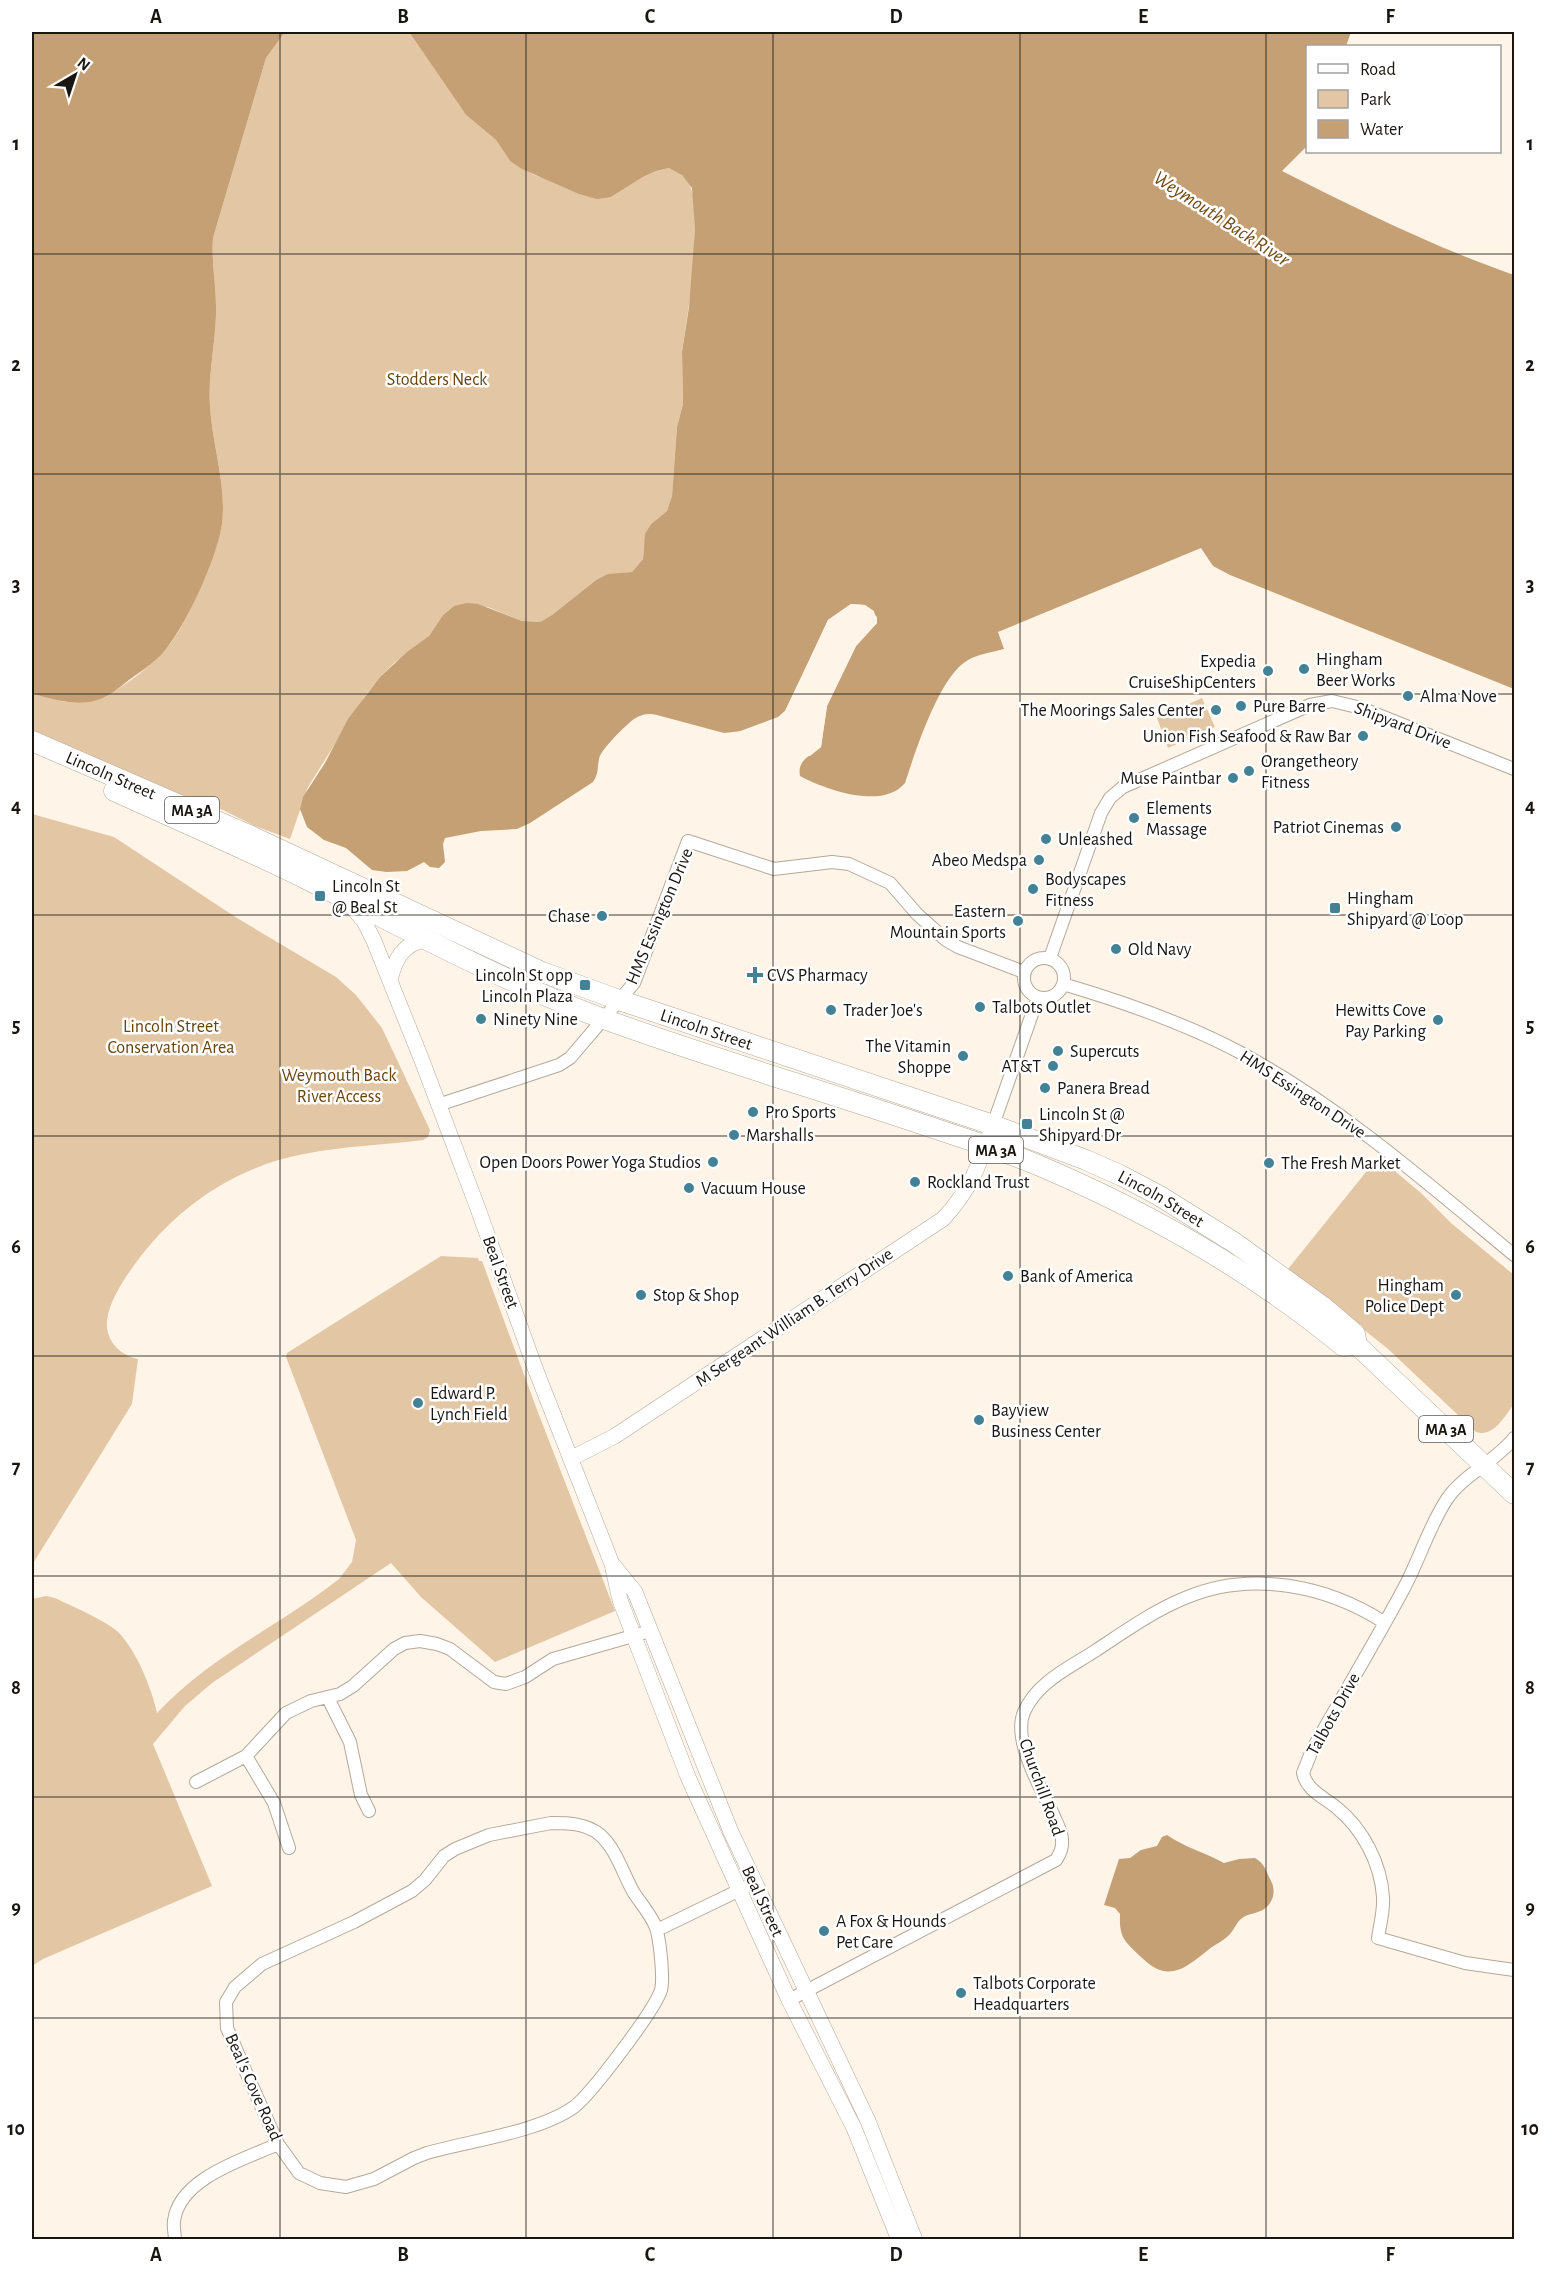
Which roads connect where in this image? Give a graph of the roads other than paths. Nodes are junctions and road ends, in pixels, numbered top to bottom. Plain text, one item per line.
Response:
1 (32, 741) edge
2 (32, 755) edge
3 (1515, 769) edge
4 (342, 898) junction
5 (426, 940) junction
6 (1050, 958) junction
7 (1024, 972) junction
8 (390, 980) junction
9 (1064, 984) junction
10 (1038, 998) junction
11 (619, 1000) junction
12 (603, 1018) junction
13 (438, 1105) junction
14 (993, 1125) junction
15 (986, 1146) junction
16 (1515, 1255) edge
17 (1357, 1345) junction
18 (1515, 1438) edge
19 (572, 1458) junction
20 (1484, 1465) junction
21 (1515, 1494) edge
22 (612, 1564) junction
23 (1384, 1623) junction
24 (650, 1631) junction
25 (633, 1636) junction
26 (328, 1698) junction
27 (246, 1756) junction
28 (196, 1782) dead end
29 (369, 1811) dead end
30 (289, 1848) dead end
31 (754, 1882) junction
32 (740, 1891) junction
33 (657, 1930) junction
34 (1515, 1970) edge
35 (806, 1991) junction
36 (789, 2000) junction
37 (279, 2144) junction
38 (916, 2236) edge
39 (175, 2240) edge
40 (898, 2240) edge

1 - 11 main road, Lincoln Street / MA 3A
2 - 4 main road, Lincoln Street / MA 3A
3 - 6 street, Shipyard Drive
4 - 5 main road, Lincoln Street / MA 3A
4 - 8 street, Beal Street
5 - 8 street
5 - 12 main road, Lincoln Street / MA 3A
6 - 7 street
6 - 9 street
7 - 10 street
7 - 11 street, HMS Essington Drive
8 - 13 street, Beal Street
9 - 10 street
9 - 16 street, HMS Essington Drive
10 - 14 street
11 - 12 street, HMS Essington Drive
11 - 14 main road, Lincoln Street / MA 3A
12 - 13 street, HMS Essington Drive
12 - 15 main road, Lincoln Street / MA 3A
13 - 19 street, Beal Street
14 - 15 street, M Sergeant William B. Terry Drive
14 - 17 main road, Lincoln Street / MA 3A
15 - 17 main road, Lincoln Street / MA 3A
15 - 19 street, M Sergeant William B. Terry Drive
17 - 20 main road, Lincoln Street / MA 3A
18 - 20 street
19 - 22 street, Beal Street
20 - 21 main road, Lincoln Street / MA 3A
20 - 23 street, Talbots Drive
22 - 24 street, Beal Street
22 - 25 street, Beal Street
23 - 34 street, Talbots Drive
23 - 35 street, Churchill Road
24 - 25 street
24 - 31 street, Beal Street
25 - 26 street
25 - 32 street, Beal Street
26 - 27 street
26 - 29 street
27 - 28 street
27 - 30 street
31 - 32 street
31 - 35 street, Beal Street
32 - 33 street
32 - 36 street, Beal Street
33 - 37 street, Beal's Cove Road
33 - 37 street, Beal's Cove Road
35 - 36 street, Churchill Road
35 - 38 street, Beal Street
36 - 40 street, Beal Street
37 - 39 street

